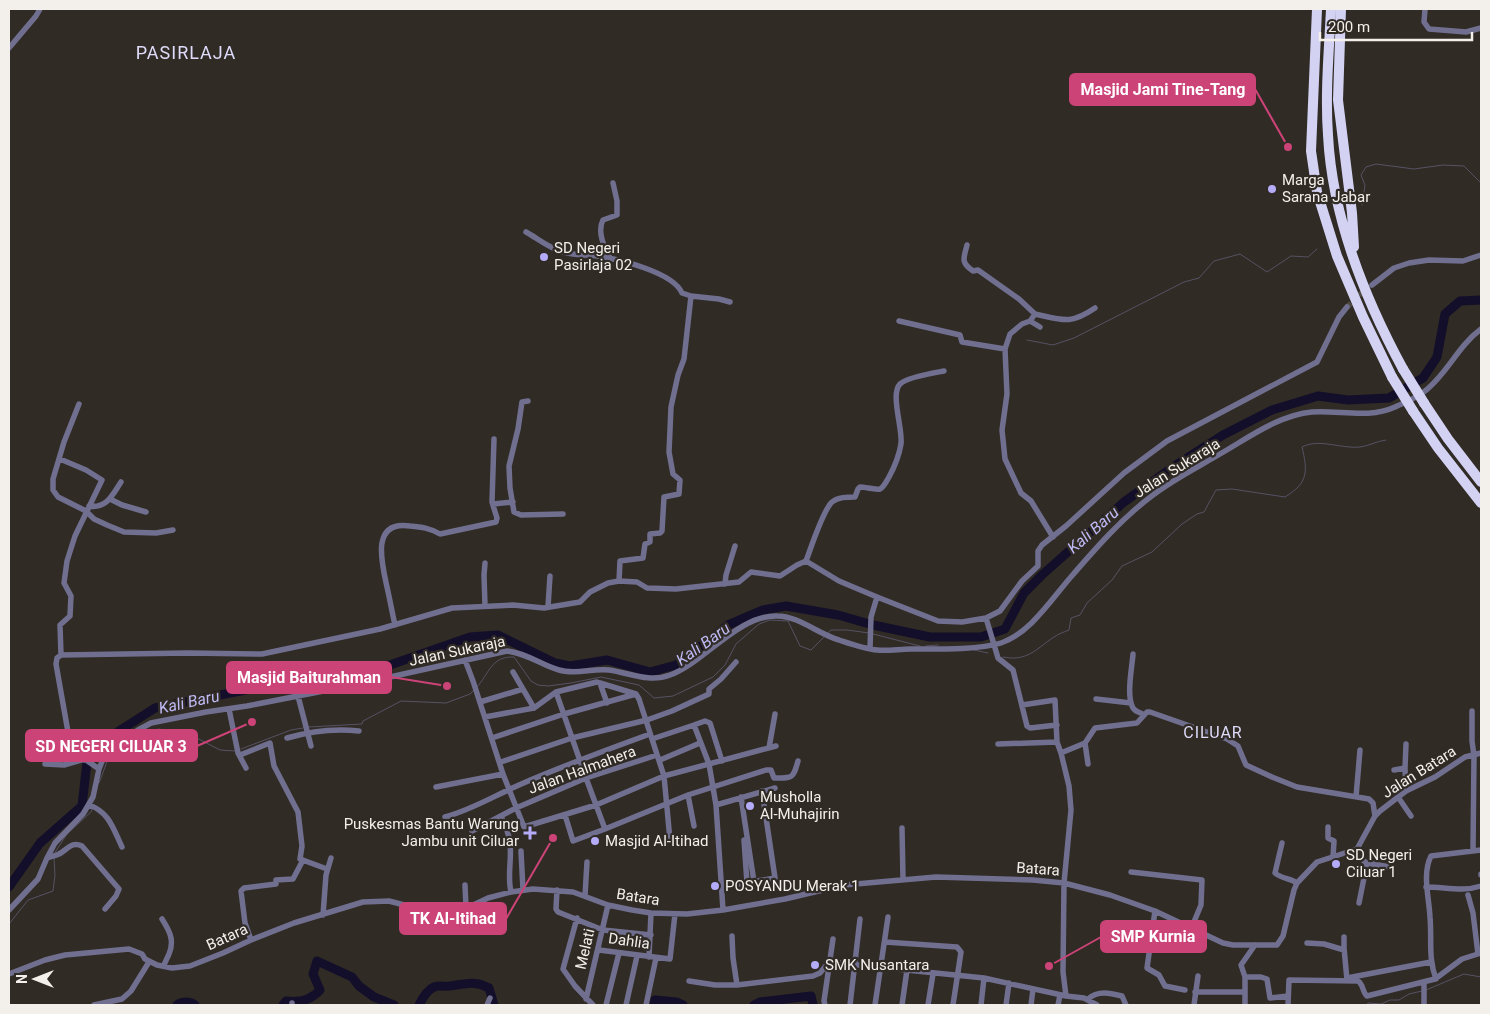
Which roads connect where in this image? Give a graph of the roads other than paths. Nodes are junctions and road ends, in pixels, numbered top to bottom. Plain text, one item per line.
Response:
1 (40, 9) edge
2 (1317, 9) edge
3 (1331, 9) edge
4 (1341, 9) edge
5 (1425, 9) edge
6 (1481, 28) edge
7 (9, 48) edge
8 (613, 183) dead end
9 (526, 232) dead end
10 (967, 245) dead end
11 (1481, 255) edge
12 (610, 258) junction
13 (1355, 260) junction
14 (1372, 285) tunnel mouth
15 (691, 296) junction
16 (730, 302) dead end
17 (1348, 307) tunnel mouth
18 (1096, 308) dead end
19 (1035, 314) junction
20 (899, 322) dead end
21 (1030, 322) junction
22 (1040, 326) dead end
23 (1481, 329) edge
24 (1005, 349) junction
25 (944, 371) dead end
26 (528, 401) dead end
27 (79, 404) dead end
28 (494, 439) dead end
29 (60, 459) junction
30 (121, 482) dead end
31 (1481, 482) edge
32 (110, 500) junction
33 (512, 502) junction
34 (1481, 503) edge
35 (493, 504) junction
36 (88, 509) junction
37 (146, 512) dead end
38 (563, 514) dead end
39 (173, 530) dead end
40 (1053, 537) junction
41 (735, 546) dead end
42 (806, 561) junction
43 (486, 563) dead end
44 (550, 576) dead end
45 (618, 581) junction
46 (725, 584) junction
47 (877, 597) junction
48 (484, 606) junction
49 (548, 606) junction
50 (986, 618) junction
51 (395, 625) junction
52 (993, 644) junction
53 (870, 649) junction
54 (1133, 654) dead end
55 (61, 655) junction
56 (465, 660) junction
57 (736, 662) dead end
58 (514, 672) dead end
59 (600, 683) junction
60 (523, 689) junction
61 (556, 692) junction
62 (636, 694) junction
63 (298, 696) junction
64 (1096, 699) dead end
65 (480, 702) junction
66 (607, 702) junction
67 (1132, 703) junction
68 (1022, 705) junction
69 (229, 708) junction
70 (534, 708) junction
71 (1472, 711) dead end
72 (564, 714) junction
73 (775, 714) dead end
74 (1143, 714) junction
75 (485, 717) junction
76 (646, 720) junction
77 (694, 724) junction
78 (1057, 725) junction
79 (307, 729) junction
80 (359, 730) dead end
81 (651, 736) junction
82 (287, 738) dead end
83 (492, 738) junction
84 (572, 738) junction
85 (1057, 742) junction
86 (700, 743) junction
87 (1085, 743) junction
88 (998, 744) dead end
89 (1406, 744) dead end
90 (311, 746) dead end
91 (776, 746) dead end
92 (769, 748) junction
93 (1360, 750) dead end
94 (239, 752) junction
95 (1061, 753) junction
96 (1481, 753) edge
97 (1474, 756) junction
98 (101, 757) junction
99 (659, 758) junction
100 (579, 759) junction
101 (722, 761) junction
102 (798, 761) dead end
103 (501, 762) junction
104 (45, 764) dead end
105 (709, 764) junction
106 (1088, 764) dead end
107 (246, 768) dead end
108 (1405, 768) junction
109 (99, 769) junction
110 (1394, 770) dead end
111 (503, 774) junction
112 (664, 776) junction
113 (586, 778) junction
114 (436, 787) dead end
115 (712, 788) junction
116 (775, 788) dead end
117 (509, 789) junction
118 (762, 791) junction
119 (1406, 791) junction
120 (688, 795) junction
121 (1356, 796) junction
122 (741, 797) junction
123 (1398, 798) junction
124 (667, 804) junction
125 (90, 805) junction
126 (596, 805) junction
127 (716, 805) junction
128 (516, 808) junction
129 (565, 815) junction
130 (501, 816) junction
131 (1375, 816) junction
132 (1411, 816) dead end
133 (445, 817) dead end
134 (744, 818) junction
135 (694, 826) dead end
136 (1328, 827) dead end
137 (902, 828) dead end
138 (605, 829) junction
139 (472, 831) dead end
140 (670, 840) dead end
141 (1282, 843) dead end
142 (122, 847) dead end
143 (1481, 850) edge
144 (521, 851) dead end
145 (1474, 851) junction
146 (1352, 852) junction
147 (49, 857) junction
148 (1333, 857) junction
149 (331, 858) dead end
150 (301, 859) junction
151 (587, 862) dead end
152 (1367, 863) junction
153 (1390, 867) dead end
154 (328, 869) junction
155 (1131, 872) dead end
156 (902, 878) junction
157 (754, 882) junction
158 (747, 883) junction
159 (1064, 883) junction
160 (1296, 883) junction
161 (465, 885) dead end
162 (1481, 886) edge
163 (721, 887) junction
164 (1426, 887) junction
165 (524, 890) junction
166 (557, 890) junction
167 (511, 892) junction
168 (1468, 895) dead end
169 (585, 896) junction
170 (1359, 903) dead end
171 (608, 905) junction
172 (466, 908) junction
173 (105, 909) dead end
174 (9, 910) edge
175 (723, 910) junction
176 (1155, 910) junction
177 (651, 913) junction
178 (675, 914) junction
179 (323, 915) junction
180 (888, 917) dead end
181 (576, 918) junction
182 (162, 919) dead end
183 (860, 919) dead end
184 (1191, 929) junction
185 (603, 930) junction
186 (651, 935) junction
187 (732, 936) dead end
188 (1344, 938) dead end
189 (833, 939) dead end
190 (251, 940) junction
191 (885, 942) junction
192 (1307, 943) dead end
193 (1255, 945) junction
194 (599, 950) junction
195 (1344, 950) junction
196 (619, 953) junction
197 (1480, 954) edge
198 (638, 956) junction
199 (649, 957) junction
200 (656, 958) junction
201 (149, 962) junction
202 (829, 962) junction
203 (1431, 962) junction
204 (854, 963) junction
205 (164, 966) junction
206 (881, 966) junction
207 (907, 970) junction
208 (9, 974) edge
209 (933, 974) junction
210 (957, 976) junction
211 (1198, 976) dead end
212 (1245, 977) junction
213 (984, 978) junction
214 (1436, 978) junction
215 (1347, 979) junction
216 (689, 981) dead end
217 (1009, 983) junction
218 (737, 985) junction
219 (1424, 988) junction
220 (1033, 989) junction
221 (1185, 990) dead end
222 (1195, 992) junction
223 (1245, 992) junction
224 (1063, 996) junction
225 (1288, 996) junction
226 (490, 998) dead end
227 (586, 999) junction
228 (1086, 999) junction
229 (94, 1005) edge
230 (487, 1005) edge
231 (593, 1005) edge
232 (606, 1005) edge
233 (626, 1005) edge
234 (646, 1005) edge
235 (825, 1005) edge
236 (850, 1005) edge
237 (875, 1005) edge
238 (902, 1005) edge
239 (928, 1005) edge
240 (953, 1005) edge
241 (981, 1005) edge
242 (1006, 1005) edge
243 (1031, 1005) edge
244 (1058, 1005) edge
245 (1083, 1005) edge
246 (1097, 1005) edge
247 (1126, 1005) edge
248 (1194, 1005) edge
249 (1246, 1005) edge
250 (1288, 1005) edge
251 (1424, 1005) edge

1 - 7 street
2 - 34 highway, bridge
3 - 13 highway
4 - 13 highway
5 - 6 street
8 - 12 street
9 - 12 street
10 - 19 street
11 - 14 street
12 - 15 street
13 - 31 highway, bridge
15 - 16 street
15 - 45 street
17 - 40 street
18 - 19 street
19 - 21 street
20 - 24 street
21 - 22 street
21 - 24 street
23 - 52 street, Jalan Sukaraja
24 - 40 street
25 - 42 street
26 - 33 street
27 - 29 street
28 - 35 street
29 - 36 street
29 - 36 street
30 - 32 street
32 - 36 street
32 - 37 street
33 - 35 street
33 - 38 street
35 - 51 street
36 - 39 street
36 - 55 street
40 - 50 street
41 - 46 street
42 - 46 street
42 - 47 street
43 - 48 street
44 - 49 street
45 - 46 street
45 - 49 street
47 - 50 street
47 - 53 street
48 - 49 street
48 - 51 street
50 - 52 street
51 - 55 street
52 - 53 street, Jalan Sukaraja
52 - 68 street
53 - 56 street, Jalan Sukaraja
54 - 67 street
55 - 98 street
56 - 63 street, Jalan Sukaraja
56 - 65 street
57 - 76 street
58 - 60 street
59 - 61 street
59 - 62 street
59 - 66 street
60 - 65 street
60 - 70 street
61 - 70 street
61 - 72 street
62 - 66 street
62 - 76 street
63 - 69 street, Jalan Sukaraja
63 - 79 street
64 - 67 street
65 - 75 street
66 - 72 street
67 - 74 street
68 - 78 street
68 - 78 street
69 - 94 street
69 - 98 street, Jalan Sukaraja
70 - 75 street
71 - 97 street
72 - 83 street
72 - 84 street
73 - 92 street
74 - 87 street
74 - 121 street
75 - 83 street
76 - 81 street
76 - 84 street
77 - 81 street
77 - 86 street
77 - 101 street
78 - 85 street
79 - 80 street
79 - 82 street
79 - 90 street
81 - 99 street
81 - 100 street
83 - 103 street
84 - 100 street
84 - 103 street
85 - 88 street
85 - 95 street
86 - 99 street, Jalan Halmahera
86 - 105 street
87 - 95 street
87 - 106 street
89 - 108 street
91 - 92 street
92 - 101 street
93 - 121 street
94 - 107 street
94 - 150 street
95 - 159 street
96 - 97 street, Jalan Batara
97 - 119 street, Jalan Batara
97 - 145 street
98 - 109 street, Jalan Sukaraja
99 - 112 street
99 - 113 street, Jalan Halmahera
100 - 113 street
100 - 117 street
101 - 105 street
102 - 115 street
103 - 111 street
104 - 109 street
105 - 112 street
105 - 115 street
108 - 110 street
108 - 119 street
109 - 125 street, Jalan Sukaraja
111 - 114 street
111 - 117 street
112 - 124 street
112 - 126 street
113 - 126 street
113 - 128 street, Jalan Halmahera
115 - 120 street
115 - 127 street
116 - 118 street
117 - 128 street
117 - 133 street
118 - 122 street
118 - 157 street
119 - 123 street, Jalan Batara
120 - 124 street
120 - 135 street
121 - 131 street
122 - 127 street
122 - 134 street
123 - 131 street, Jalan Batara
123 - 132 street
124 - 138 street
124 - 140 street
125 - 142 street
125 - 147 street, Jalan Sukaraja
126 - 129 street
126 - 138 street
127 - 163 street
128 - 129 street
128 - 130 street, Jalan Halmahera
129 - 138 street
130 - 139 street, Jalan Halmahera
130 - 167 street
131 - 146 street, Jalan Batara
134 - 157 street
134 - 158 street
136 - 148 street
137 - 156 street
141 - 160 street
143 - 145 street
144 - 165 street
145 - 164 street
146 - 148 street
146 - 152 street
147 - 173 street
147 - 174 street, Jalan Sukaraja
148 - 160 street
149 - 154 street
150 - 154 street
150 - 190 street
151 - 169 street
152 - 153 street
152 - 170 street
154 - 179 street
155 - 184 street
156 - 159 street, Batara
156 - 175 street, Batara
157 - 158 street
158 - 163 street
159 - 176 street, Batara
159 - 224 street
160 - 193 street, Batara
161 - 172 street
162 - 164 street
163 - 175 street
164 - 203 street
165 - 166 street, Batara
165 - 167 street, Batara
166 - 169 street, Batara
166 - 181 street
167 - 172 street, Batara
168 - 197 street
169 - 171 street, Batara
171 - 177 street, Batara
171 - 185 street, Melati
172 - 179 street, Batara
175 - 178 street, Batara
176 - 184 street, Batara
176 - 221 street
177 - 178 street, Batara
177 - 186 street
178 - 200 street
179 - 190 street, Batara
180 - 191 street
181 - 185 street
181 - 227 street
182 - 205 street
183 - 204 street
184 - 193 street, Batara
185 - 186 street
185 - 194 street, Melati
186 - 199 street
187 - 218 street
188 - 195 street
189 - 202 street
190 - 205 street, Batara
191 - 206 street
191 - 210 street
192 - 195 street
193 - 212 street
194 - 196 street, Dahlia
194 - 227 street, Melati
195 - 215 street
196 - 198 street, Dahlia
196 - 232 street
197 - 214 street
198 - 199 street, Dahlia
198 - 233 street
199 - 200 street, Dahlia
200 - 234 street
201 - 205 street, Batara
201 - 208 street, Batara
201 - 229 street
202 - 204 street
202 - 218 street
202 - 235 street
203 - 214 street
203 - 215 street
204 - 206 street
204 - 236 street
206 - 207 street
206 - 237 street
207 - 209 street
207 - 238 street
209 - 210 street
209 - 239 street
210 - 213 street
210 - 240 street
211 - 222 street
212 - 223 street
212 - 225 street
213 - 217 street
213 - 241 street
214 - 219 street
215 - 219 street
215 - 225 street
216 - 218 street
217 - 220 street
217 - 242 street
219 - 251 street
220 - 224 street
220 - 243 street
222 - 223 street
222 - 248 street
223 - 249 street
224 - 228 street
224 - 244 street
225 - 250 street
226 - 230 street
227 - 231 street
228 - 245 street
228 - 246 street
228 - 247 street

